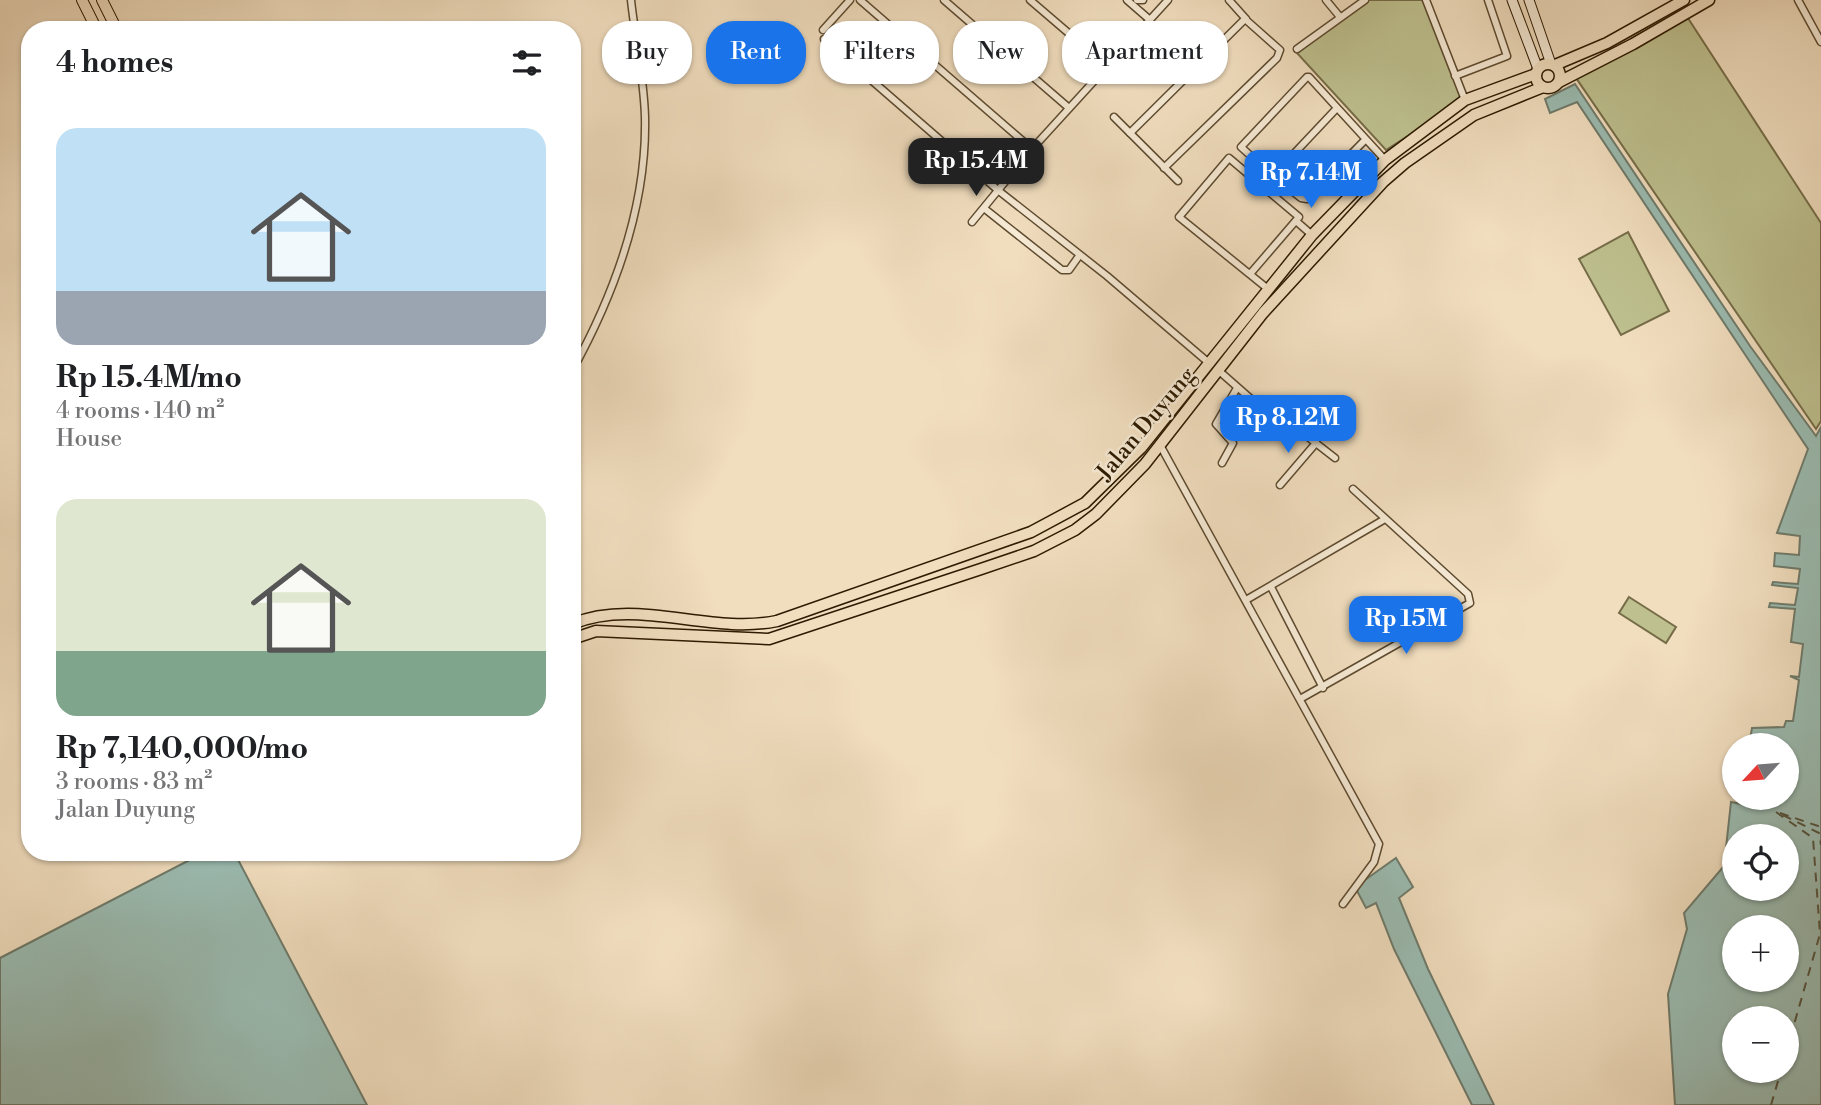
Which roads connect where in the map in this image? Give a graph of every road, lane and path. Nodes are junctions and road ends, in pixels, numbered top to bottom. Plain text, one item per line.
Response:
1 (82, 0) edge
2 (102, 0) edge
3 (631, 0) edge
4 (850, 0) edge
5 (860, 0) edge
6 (944, 0) edge
7 (1030, 0) edge
8 (1127, 0) edge
9 (1137, 0) edge
10 (1143, 0) edge
11 (1168, 0) edge
12 (1229, 0) edge
13 (1326, 0) edge
14 (1365, 0) edge
15 (1426, 0) edge
16 (1488, 0) edge
17 (1512, 0) edge
18 (1529, 0) edge
19 (1684, 0) edge
20 (1709, 0) edge
21 (1798, 0) edge
22 (1533, 10) junction
23 (1518, 16) junction
24 (1340, 17) junction
25 (1246, 19) junction
26 (1150, 20) joint
27 (92, 21) edge
28 (112, 21) edge
29 (831, 21) edge
30 (1062, 27) edge
31 (1821, 42) edge
32 (1297, 49) dead end
33 (1553, 65) junction
34 (1537, 71) junction
35 (1455, 76) junction
36 (1559, 82) junction
37 (876, 84) edge
38 (1091, 84) edge
39 (1544, 87) junction
40 (1465, 100) junction
41 (1069, 108) junction
42 (1337, 108) junction
43 (1114, 117) dead end
44 (1130, 133) junction
45 (1365, 140) junction
46 (1032, 149) junction
47 (1385, 160) junction
48 (1164, 168) junction
49 (1273, 176) junction
50 (1178, 181) dead end
51 (999, 191) junction
52 (985, 209) junction
53 (1296, 221) junction
54 (972, 222) dead end
55 (1309, 240) junction
56 (1317, 253) junction
57 (1079, 256) junction
58 (1250, 274) junction
59 (1268, 289) junction
60 (581, 353) edge
61 (1213, 367) junction
62 (1237, 388) junction
63 (1316, 443) junction
64 (1160, 445) junction
65 (1335, 458) dead end
66 (1222, 463) dead end
67 (1280, 485) dead end
68 (1353, 489) dead end
69 (1385, 519) junction
70 (974, 552) junction
71 (981, 569) junction
72 (1271, 587) junction
73 (1246, 600) junction
74 (581, 622) edge
75 (581, 636) edge
76 (1323, 688) junction
77 (1300, 699) junction
78 (1343, 904) dead end

1 - 27 main road
2 - 28 main road
3 - 60 street
4 - 29 street
5 - 46 street
6 - 41 street
7 - 30 street
8 - 26 street
9 - 10 street
11 - 26 street
12 - 25 street
13 - 24 street
14 - 24 street
15 - 35 street
16 - 35 street
17 - 23 main road
18 - 22 main road
19 - 33 highway
20 - 36 highway
21 - 31 street
22 - 23 main road
22 - 33 main road
23 - 34 main road
24 - 32 street
25 - 44 street
25 - 48 street
33 - 34 highway
33 - 36 highway
34 - 39 highway
34 - 40 highway, Jalan Duyung
35 - 40 street
36 - 39 highway
37 - 51 street
38 - 41 street
39 - 56 highway, Jalan Duyung
40 - 47 highway, Jalan Duyung
41 - 46 street
42 - 45 street
42 - 49 street
42 - 49 street
43 - 44 street
44 - 48 street
45 - 47 street
45 - 49 street
46 - 51 street
47 - 55 highway, Jalan Duyung
48 - 50 street
51 - 52 street
51 - 57 street
52 - 54 street
52 - 57 street
53 - 55 street
53 - 58 street
53 - 58 street
55 - 56 highway
55 - 59 highway, Jalan Duyung
56 - 61 highway, Jalan Duyung
57 - 61 street
58 - 59 street
59 - 61 highway, Jalan Duyung
61 - 62 street
61 - 64 highway, Jalan Duyung
61 - 70 highway, Jalan Duyung
62 - 63 street
62 - 66 street
63 - 65 street
63 - 67 street
64 - 71 highway, Jalan Duyung
64 - 73 street
68 - 69 street
69 - 72 street
69 - 76 street
70 - 71 highway
70 - 74 highway, Jalan Duyung
71 - 75 highway, Jalan Duyung
72 - 73 street
72 - 76 street
73 - 77 street
76 - 77 street
77 - 78 street

